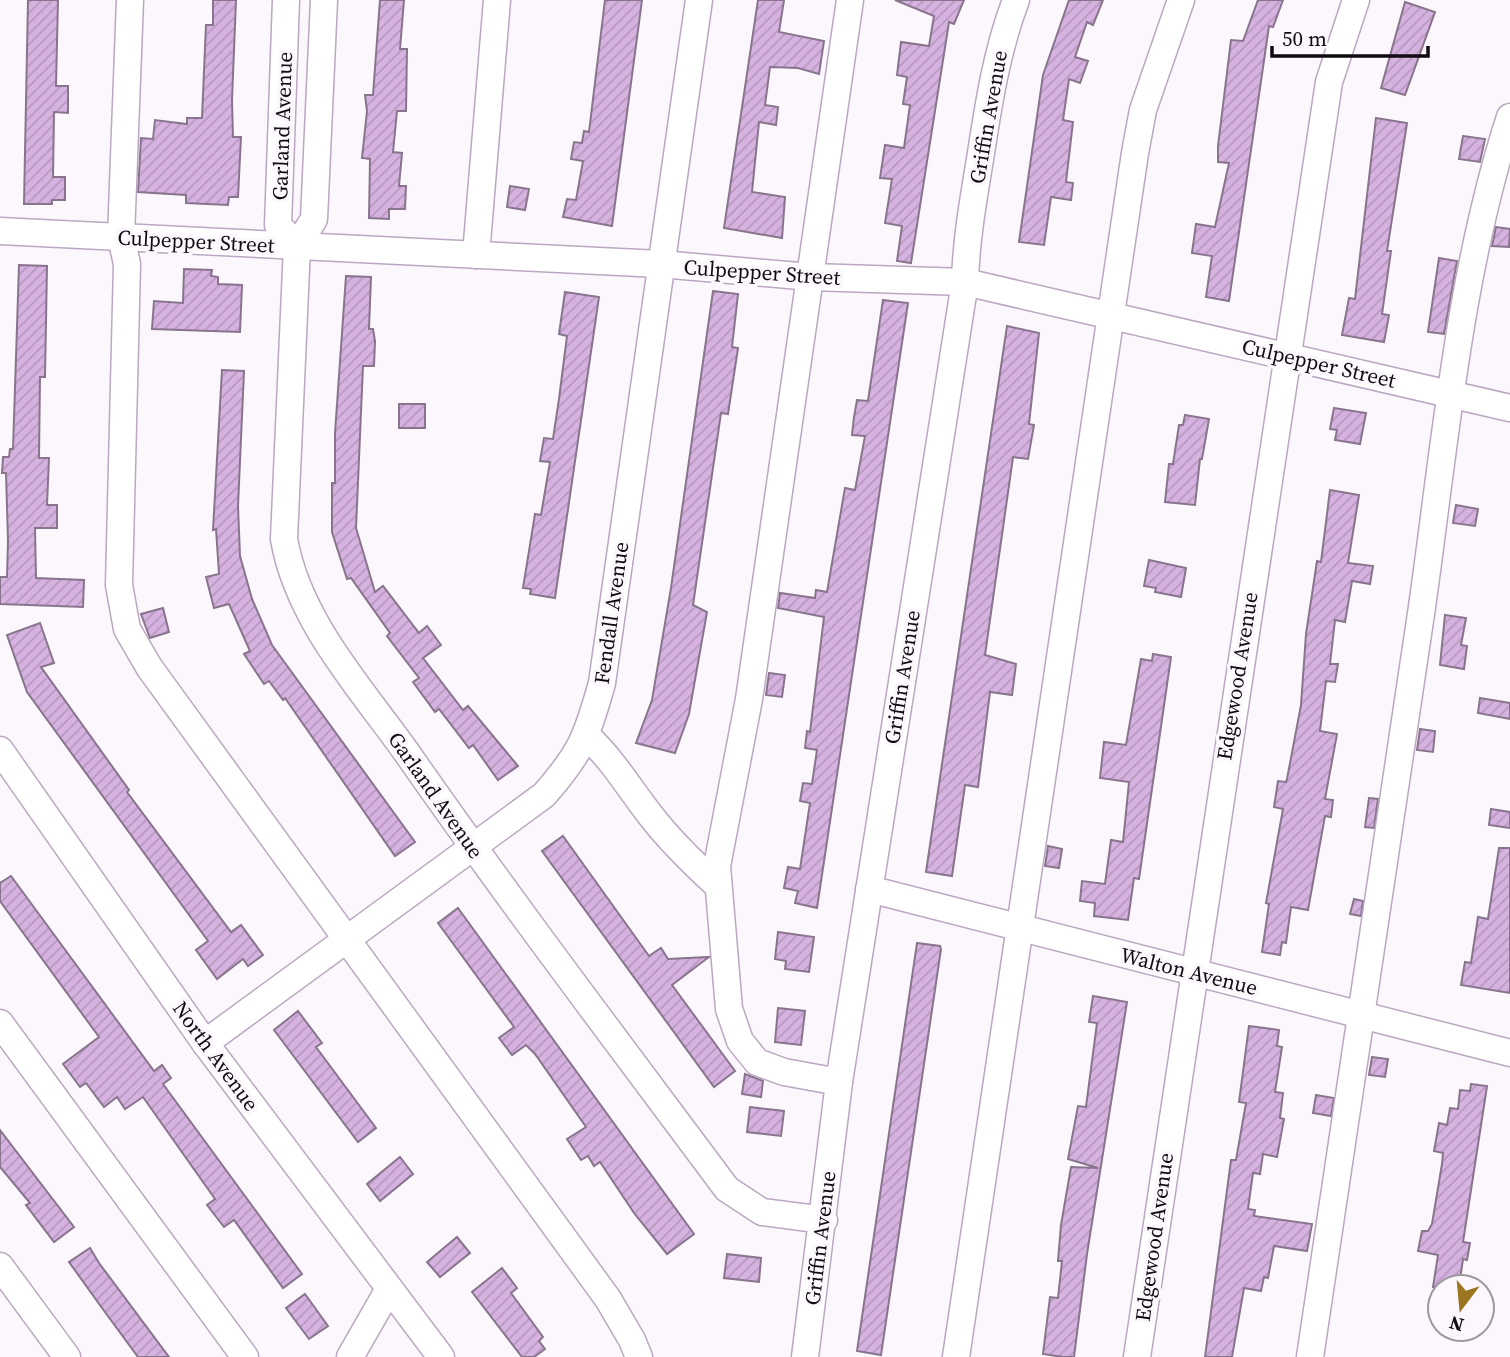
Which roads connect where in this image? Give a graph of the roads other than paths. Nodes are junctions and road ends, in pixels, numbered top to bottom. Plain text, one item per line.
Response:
1 (130, 0) edge
2 (286, 0) edge
3 (324, 0) edge
4 (498, 0) edge
5 (699, 0) edge
6 (850, 0) edge
7 (1016, 0) edge
8 (1181, 0) edge
9 (1356, 0) edge
10 (1510, 117) edge
11 (0, 231) edge
12 (121, 237) junction
13 (297, 246) junction
14 (476, 255) junction
15 (660, 264) junction
16 (811, 277) junction
17 (965, 282) junction
18 (1109, 315) junction
19 (1286, 355) junction
20 (1452, 394) junction
21 (1510, 408) edge
22 (587, 736) junction
23 (0, 750) edge
24 (474, 849) junction
25 (718, 886) junction
26 (869, 889) junction
27 (1019, 927) junction
28 (346, 937) junction
29 (1193, 972) junction
30 (1363, 1016) junction
31 (0, 1023) edge
32 (205, 1043) junction
33 (1510, 1053) edge
34 (839, 1082) junction
35 (824, 1220) junction
36 (0, 1266) edge
37 (389, 1289) junction
38 (67, 1357) edge
39 (245, 1357) edge
40 (350, 1357) edge
41 (441, 1357) edge
42 (639, 1357) edge
43 (805, 1357) edge
44 (956, 1357) edge
45 (1137, 1357) edge
46 (1310, 1357) edge

1 - 12 street
2 - 13 street, Garland Avenue
3 - 13 street, Garland Avenue
4 - 14 street
5 - 15 street, Fendall Avenue
6 - 16 street
7 - 17 street, Griffin Avenue
8 - 18 street
9 - 19 street, Edgewood Avenue
10 - 20 street
11 - 12 street, Culpepper Street
12 - 13 street, Culpepper Street
12 - 28 street
13 - 14 street, Culpepper Street
13 - 24 street, Garland Avenue
14 - 15 street, Culpepper Street
15 - 16 street, Culpepper Street
15 - 22 street, Fendall Avenue
16 - 17 street, Culpepper Street
16 - 25 street
17 - 18 street, Culpepper Street
17 - 26 street, Griffin Avenue
18 - 19 street, Culpepper Street
18 - 27 street
19 - 20 street, Culpepper Street
19 - 29 street, Edgewood Avenue
20 - 21 street, Culpepper Street
20 - 30 street
22 - 24 street, Fendall Avenue
22 - 25 street
23 - 32 street, North Avenue
24 - 28 street, Fendall Avenue
24 - 35 street, Garland Avenue
25 - 34 street
26 - 27 street, Walton Avenue
26 - 34 street, Griffin Avenue
27 - 29 street, Walton Avenue
27 - 44 street
28 - 32 street, Fendall Avenue
28 - 42 street
29 - 30 street, Walton Avenue
29 - 45 street, Edgewood Avenue
30 - 33 street, Walton Avenue
30 - 46 street
31 - 39 street
32 - 37 street, North Avenue
34 - 35 street, Griffin Avenue
35 - 43 street, Griffin Avenue
36 - 38 street
37 - 40 street
37 - 41 street, North Avenue

